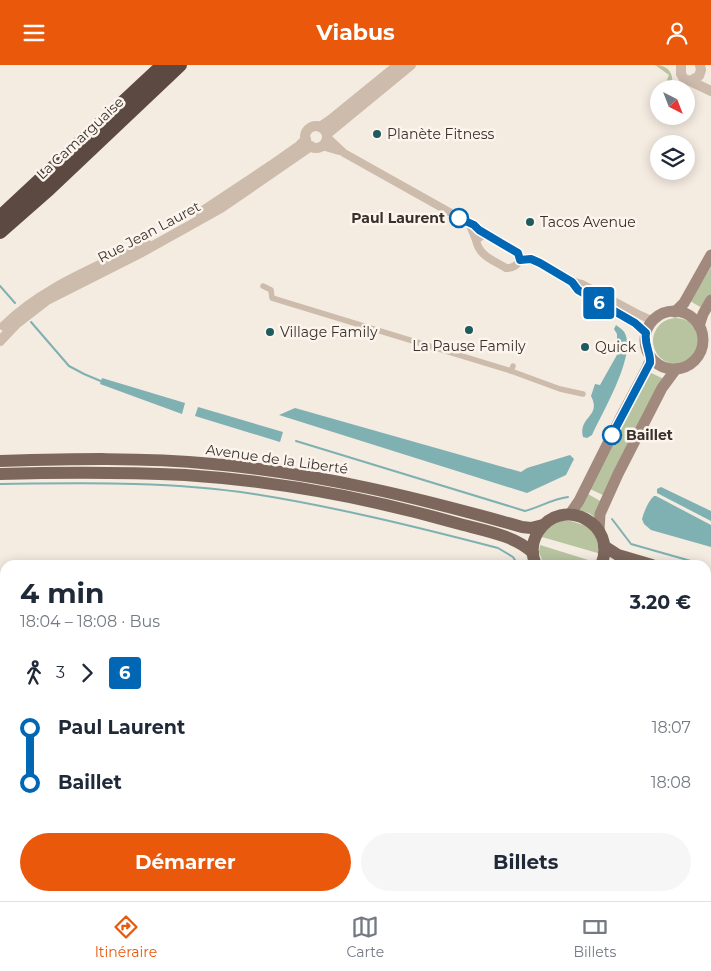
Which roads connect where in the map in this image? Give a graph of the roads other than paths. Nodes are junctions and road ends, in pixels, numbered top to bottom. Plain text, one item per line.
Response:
1 (163, 65) edge
2 (180, 65) edge
3 (398, 65) edge
4 (411, 65) edge
5 (678, 67) edge
6 (703, 70) edge
7 (687, 80) edge
8 (692, 80) edge
9 (695, 83) edge
10 (711, 91) edge
11 (324, 136) junction
12 (308, 143) junction
13 (0, 217) edge
14 (469, 223) junction
15 (0, 232) edge
16 (486, 233) junction
17 (476, 240) junction
18 (711, 255) edge
19 (520, 260) junction
20 (572, 282) junction
21 (263, 286) dead end
22 (711, 300) edge
23 (676, 312) junction
24 (654, 319) junction
25 (699, 326) junction
26 (0, 331) edge
27 (646, 333) junction
28 (0, 341) edge
29 (651, 358) junction
30 (676, 369) junction
31 (583, 394) dead end
32 (0, 461) edge
33 (0, 475) edge
34 (570, 514) junction
35 (543, 525) junction
36 (599, 531) junction
37 (604, 546) junction
38 (534, 559) edge
39 (603, 560) edge
40 (635, 560) edge

1 - 13 highway, La Camarguaise
2 - 15 highway, La Camarguaise
3 - 11 street
4 - 11 street
5 - 7 street
6 - 8 street
9 - 10 street
11 - 12 street
11 - 12 street
11 - 14 street
12 - 26 street, Rue Jean Lauret
12 - 28 street, Rue Jean Lauret
14 - 16 street
14 - 17 street
16 - 17 street
16 - 19 street
17 - 19 street
18 - 23 main road
19 - 20 street
20 - 24 street
20 - 27 street
21 - 31 street
22 - 25 main road
23 - 24 main road
23 - 25 main road
24 - 27 main road
25 - 30 main road
27 - 29 main road
29 - 30 main road
29 - 34 main road
30 - 36 main road
32 - 35 main road, Avenue de la Liberté
33 - 38 main road, Avenue de la Liberté
34 - 35 main road
34 - 36 main road
35 - 38 main road
36 - 37 main road
37 - 39 main road
37 - 40 main road

